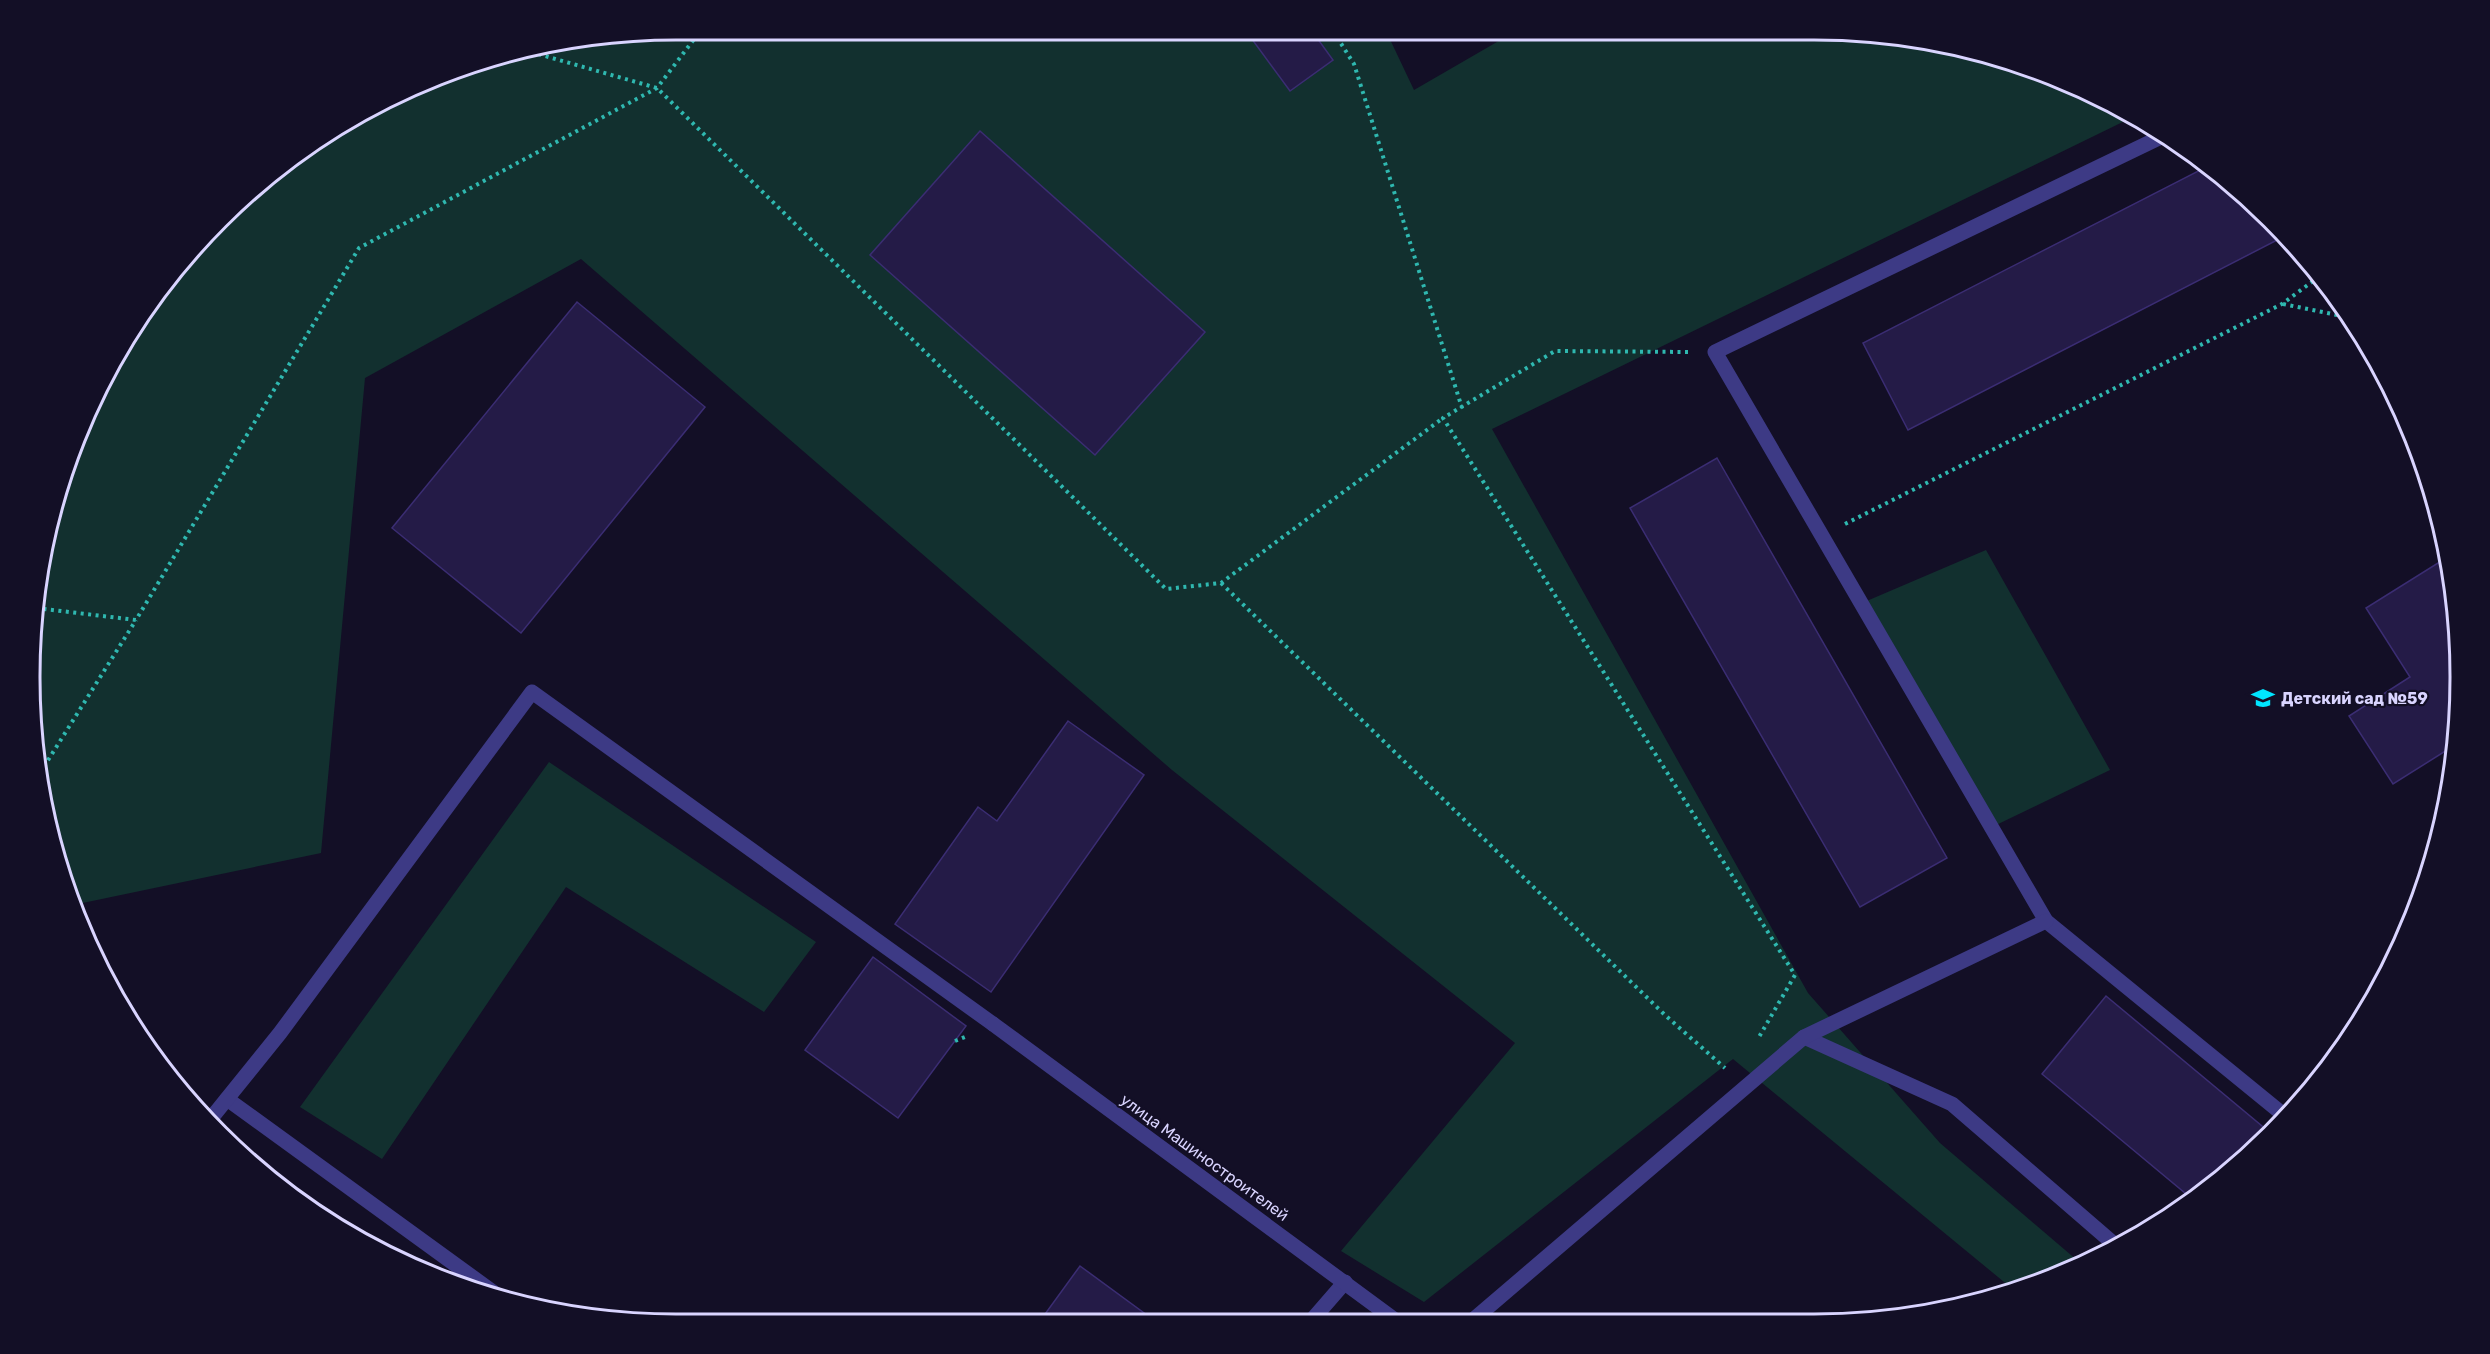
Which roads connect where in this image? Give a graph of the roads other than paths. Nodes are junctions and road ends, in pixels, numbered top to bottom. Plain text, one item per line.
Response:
1 (2154, 140) edge
2 (2046, 921) junction
3 (1804, 1037) junction
4 (227, 1099) junction
5 (2279, 1111) edge
6 (215, 1114) edge
7 (2109, 1240) edge
8 (480, 1282) edge
9 (1345, 1282) junction
10 (1317, 1314) edge
11 (1387, 1314) edge
12 (1480, 1314) edge

1 - 2 street
2 - 3 street
2 - 5 street
3 - 7 street
3 - 12 street
4 - 6 street
4 - 8 street
4 - 9 street, улица Машиностроителей
9 - 10 street
9 - 11 street, улица Машиностроителей

